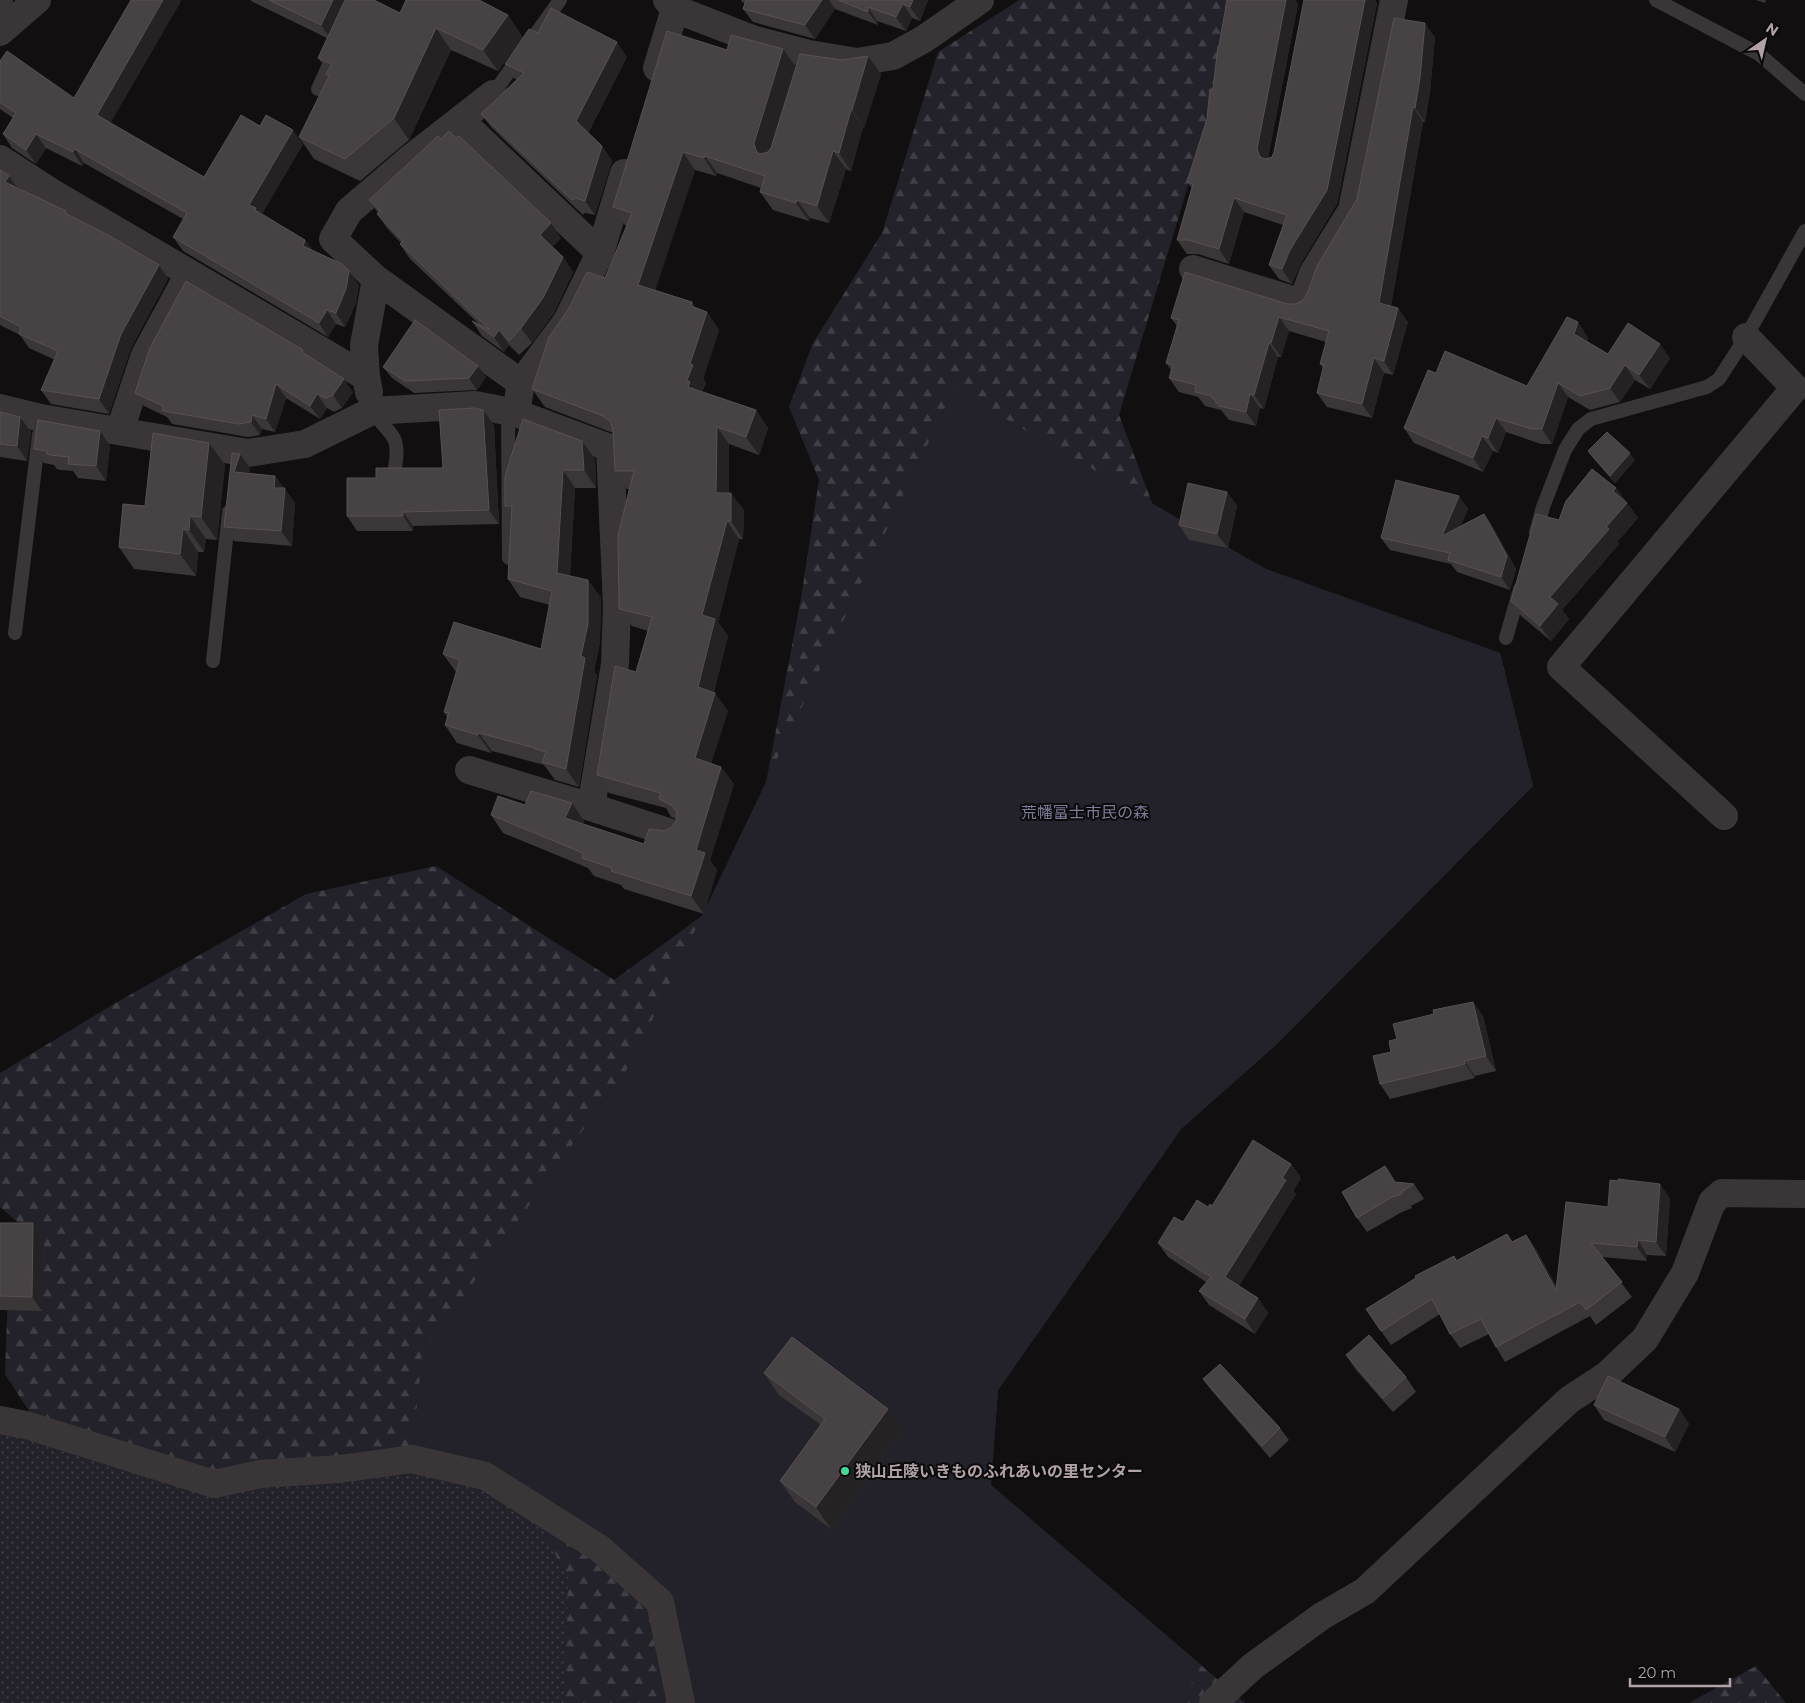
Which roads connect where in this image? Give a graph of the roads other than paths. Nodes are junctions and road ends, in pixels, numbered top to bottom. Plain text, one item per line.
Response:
1 (6, 0) edge
2 (37, 0) edge
3 (560, 0) edge
4 (1394, 0) edge
5 (1656, 0) edge
6 (975, 1) edge
7 (671, 4) edge
8 (0, 10) edge
9 (709, 10) edge
10 (0, 32) edge
11 (339, 45) edge
12 (318, 89) dead end
13 (649, 93) edge
14 (493, 94) joint
15 (1805, 94) edge
16 (460, 120) junction
17 (632, 150) edge
18 (0, 159) edge
19 (1805, 231) edge
20 (600, 253) junction
21 (1193, 269) dead end
22 (189, 274) junction
23 (376, 279) junction
24 (1746, 337) junction
25 (366, 378) junction
26 (521, 382) junction
27 (0, 408) edge
28 (372, 411) junction
29 (512, 412) junction
30 (41, 418) junction
31 (120, 430) junction
32 (395, 468) edge
33 (230, 498) edge
34 (1532, 545) edge
35 (508, 558) edge
36 (1524, 573) edge
37 (16, 633) dead end
38 (1506, 638) dead end
39 (213, 661) dead end
40 (469, 770) dead end
41 (591, 807) junction
42 (1724, 816) dead end
43 (674, 834) edge
44 (1805, 1194) edge
45 (0, 1420) edge
46 (681, 1703) edge
47 (1213, 1703) edge

1 - 8 lane
2 - 10 street
3 - 14 lane
4 - 21 street
5 - 15 lane
6 - 9 street
7 - 9 street
7 - 13 street
11 - 12 lane
14 - 16 street
16 - 20 street
16 - 23 street
17 - 20 street
18 - 22 street
19 - 24 lane
20 - 26 street
22 - 25 street
22 - 31 street
23 - 25 street
23 - 26 street
24 - 34 lane
24 - 42 street
25 - 28 street
26 - 29 street
27 - 30 street
28 - 29 street
28 - 31 street
28 - 32 lane
29 - 35 lane
29 - 41 street
30 - 31 street
30 - 37 lane
33 - 39 lane
36 - 38 lane
40 - 41 street
41 - 43 street
44 - 47 street
45 - 46 street

